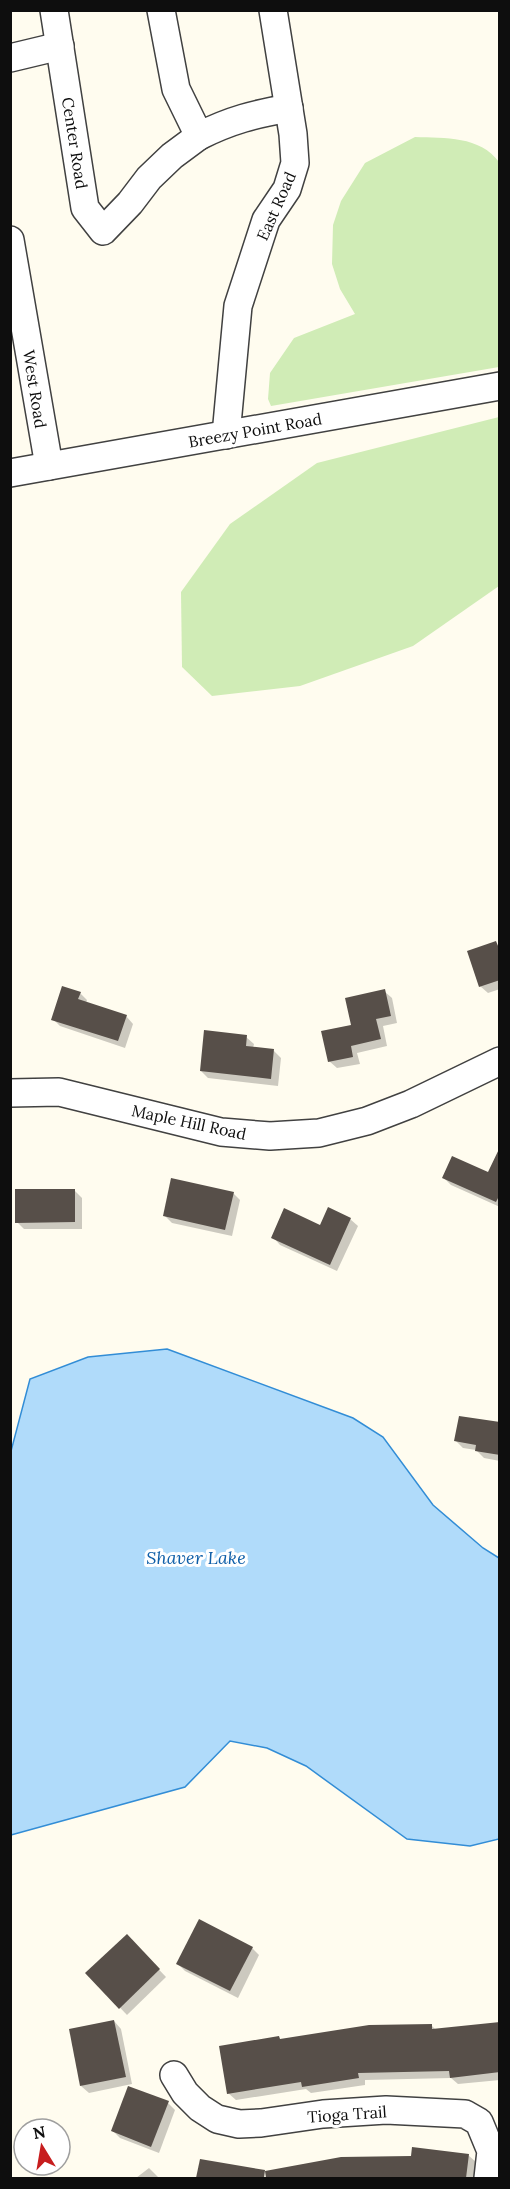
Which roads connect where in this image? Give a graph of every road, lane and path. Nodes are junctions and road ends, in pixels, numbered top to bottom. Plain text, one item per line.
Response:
1 (54, 10) edge
2 (161, 10) edge
3 (273, 10) edge
4 (60, 46) junction
5 (10, 58) edge
6 (290, 108) junction
7 (199, 136) junction
8 (10, 240) edge
9 (500, 387) edge
10 (226, 435) junction
11 (49, 466) junction
12 (10, 473) edge
13 (500, 1061) edge
14 (10, 1093) edge
15 (174, 2075) dead end
16 (495, 2156) edge
17 (488, 2178) edge

1 - 4 street, Center Road
2 - 7 street
3 - 6 street, East Road
4 - 5 street
4 - 7 street, Center Road
6 - 7 street
6 - 10 street, East Road
8 - 11 street, West Road
9 - 10 street, Breezy Point Road
10 - 11 street, Breezy Point Road
11 - 12 street, Breezy Point Road
13 - 14 street, Maple Hill Road
15 - 16 street, Tioga Trail
16 - 17 street, Tioga Trail

